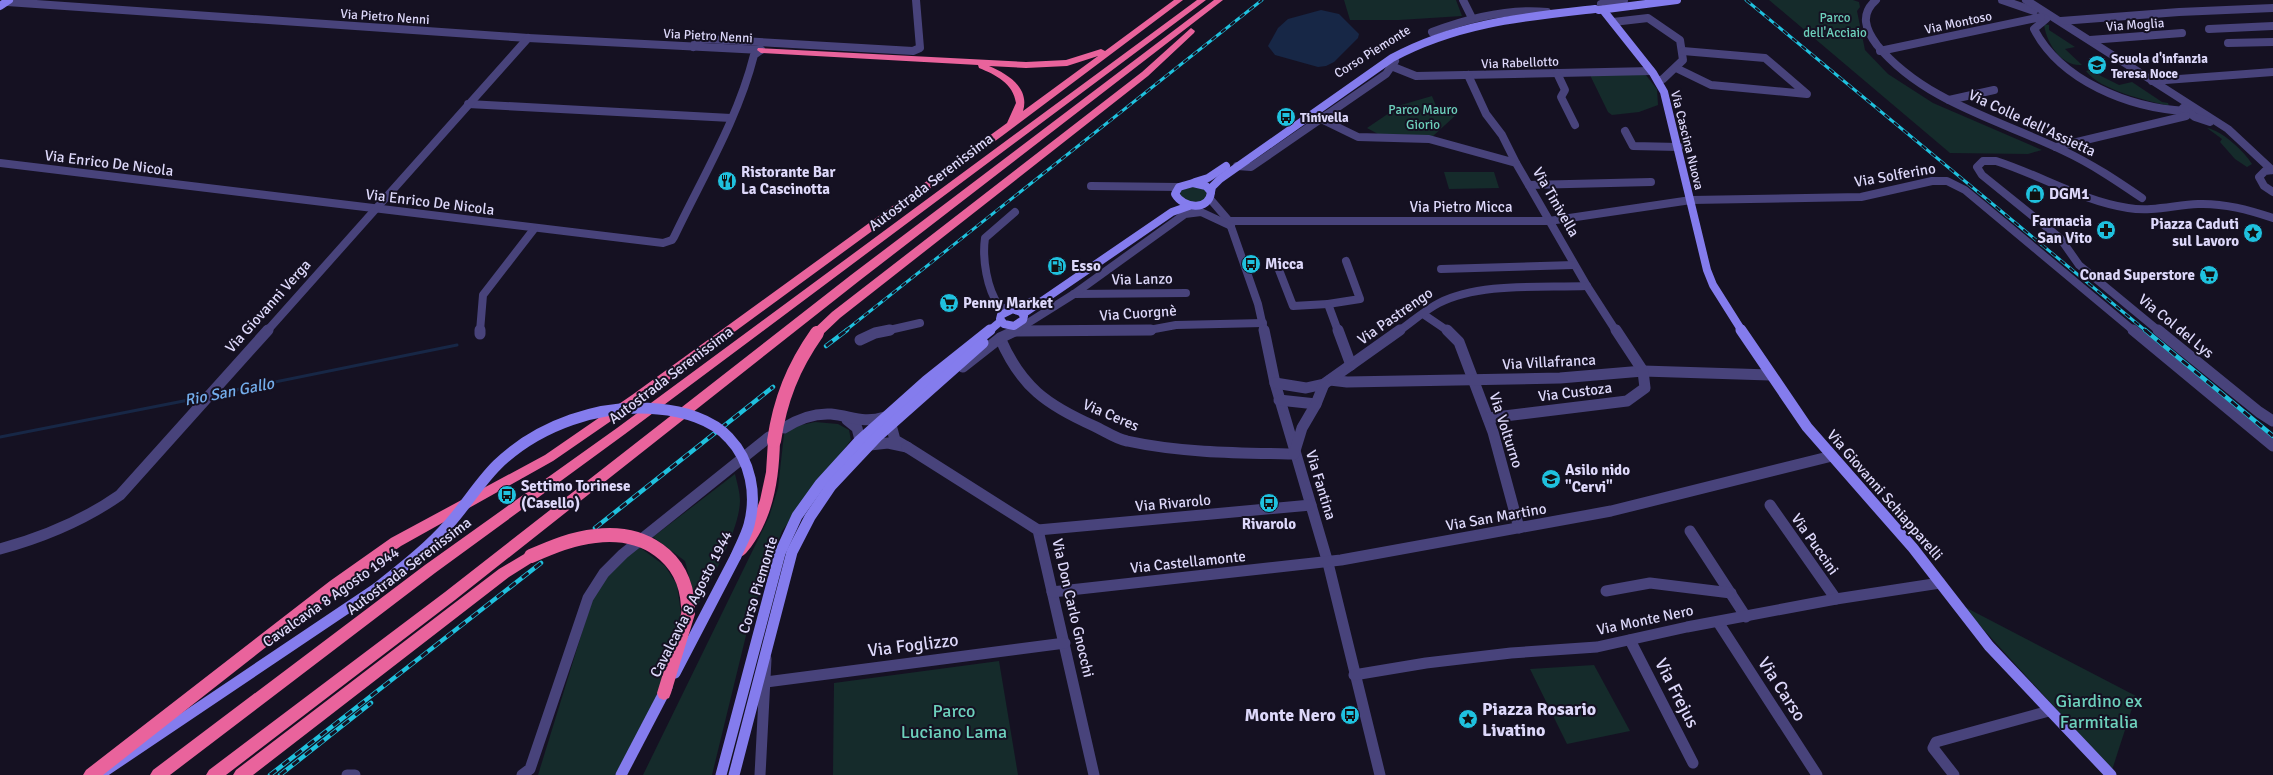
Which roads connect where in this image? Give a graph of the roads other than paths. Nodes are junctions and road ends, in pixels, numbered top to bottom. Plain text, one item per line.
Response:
1 (916, 0) edge
2 (1179, 0) edge
3 (1202, 0) edge
4 (1219, 0) edge
5 (1228, 0) edge
6 (1463, 0) edge
7 (1624, 0) edge
8 (1652, 0) edge
9 (1677, 0) edge
10 (1876, 0) edge
11 (2002, 0) edge
12 (2021, 0) edge
13 (2026, 0) edge
14 (8, 1) edge
15 (0, 6) edge
16 (1599, 6) edge
17 (2273, 8) edge
18 (2034, 11) junction
19 (1547, 12) junction
20 (1472, 18) junction
21 (2043, 18) junction
22 (1151, 20) junction
23 (2061, 21) junction
24 (1613, 22) junction
25 (2273, 26) edge
26 (2209, 29) dead end
27 (1432, 32) junction
28 (2182, 33) dead end
29 (528, 38) junction
30 (2090, 40) junction
31 (2273, 42) edge
32 (2228, 43) dead end
33 (693, 47) junction
34 (1406, 50) junction
35 (1682, 51) junction
36 (1880, 51) junction
37 (2107, 51) junction
38 (761, 55) junction
39 (1391, 66) junction
40 (1676, 68) junction
41 (1651, 71) junction
42 (2273, 72) edge
43 (1557, 73) junction
44 (1468, 75) junction
45 (1658, 80) junction
46 (2152, 81) junction
47 (2162, 87) junction
48 (1994, 90) dead end
49 (1949, 100) junction
50 (468, 104) junction
51 (2165, 110) junction
52 (2188, 113) junction
53 (731, 118) junction
54 (2176, 118) junction
55 (1321, 119) junction
56 (1575, 125) dead end
57 (1625, 131) dead end
58 (999, 134) junction
59 (2236, 134) junction
60 (2056, 147) junction
61 (1679, 148) junction
62 (0, 163) edge
63 (1516, 163) junction
64 (1237, 166) junction
65 (2272, 170) edge
66 (1193, 182) junction
67 (1651, 182) dead end
68 (1529, 185) junction
69 (1091, 186) dead end
70 (1179, 187) junction
71 (2273, 192) edge
72 (1176, 197) junction
73 (2142, 198) dead end
74 (1209, 199) junction
75 (1691, 200) junction
76 (1189, 206) junction
77 (374, 209) junction
78 (1015, 212) dead end
79 (2273, 218) edge
80 (1549, 221) junction
81 (1230, 224) junction
82 (534, 229) junction
83 (1146, 230) junction
84 (1121, 261) junction
85 (1346, 261) dead end
86 (1574, 265) junction
87 (1442, 268) dead end
88 (1279, 270) dead end
89 (1587, 286) junction
90 (1186, 292) dead end
91 (1074, 294) junction
92 (1328, 304) junction
93 (1423, 314) junction
94 (1009, 317) junction
95 (920, 323) dead end
96 (1263, 323) junction
97 (480, 334) dead end
98 (1000, 338) junction
99 (860, 340) dead end
100 (1351, 365) junction
101 (1643, 371) junction
102 (1770, 375) junction
103 (944, 377) junction
104 (1474, 380) junction
105 (1327, 382) junction
106 (1275, 383) junction
107 (1279, 400) junction
108 (1316, 404) junction
109 (1488, 418) junction
110 (846, 419) junction
111 (890, 420) junction
112 (2273, 422) edge
113 (784, 428) dead end
114 (770, 437) dead end
115 (860, 440) junction
116 (870, 445) junction
117 (2273, 446) edge
118 (907, 447) junction
119 (1294, 454) junction
120 (1832, 456) junction
121 (1311, 505) junction
122 (1770, 505) dead end
123 (1519, 528) junction
124 (1038, 530) junction
125 (1690, 531) dead end
126 (0, 549) edge
127 (736, 556) junction
128 (1328, 563) junction
129 (1940, 583) junction
130 (1606, 591) dead end
131 (1052, 592) junction
132 (1731, 593) junction
133 (1836, 600) junction
134 (1746, 617) junction
135 (1718, 622) junction
136 (1630, 640) junction
137 (1065, 643) junction
138 (764, 654) junction
139 (1354, 675) junction
140 (766, 682) junction
141 (664, 693) junction
142 (2049, 711) junction
143 (1693, 763) dead end
144 (526, 773) edge
145 (91, 775) edge
146 (99, 775) edge
147 (158, 775) edge
148 (214, 775) edge
149 (241, 775) edge
150 (347, 775) edge
151 (355, 775) edge
152 (621, 775) edge
153 (721, 775) edge
154 (734, 775) edge
155 (760, 775) edge
156 (1094, 775) edge
157 (1380, 775) edge
158 (1817, 775) edge
159 (1954, 775) edge
160 (2111, 775) edge

1 - 33 street
2 - 22 highway
3 - 147 highway, Autostrada Serenissima
4 - 148 highway, Autostrada Serenissima
5 - 127 highway, bridge
6 - 20 street
7 - 16 street
8 - 16 main road
9 - 16 main road
10 - 36 street, Via Colle dell'Assietta
11 - 18 street
12 - 18 street, Via Moglia
13 - 23 street, Via Moglia
14 - 15 main road
14 - 29 street, Via Pietro Nenni
16 - 19 main road, Corso Piemonte
16 - 24 main road, Via Cascina Nuova
16 - 34 main road, Corso Piemonte
17 - 23 street
18 - 21 street, Via Moglia
19 - 20 street
19 - 27 main road, Corso Piemonte
20 - 27 street
21 - 36 street, Via Montoso
21 - 37 street, Via Moglia
21 - 51 street
22 - 38 highway
22 - 58 highway
23 - 30 street, Via Moglia
24 - 35 street
24 - 41 main road, Via Cascina Nuova
25 - 26 street
27 - 66 main road, Corso Piemonte
28 - 30 street, Via Moglia
29 - 33 street, Via Pietro Nenni
29 - 50 street, Via Giovanni Verga
30 - 37 street, Via Moglia
31 - 32 street
33 - 38 street, Via Pietro Nenni
34 - 39 street, Corso Piemonte
34 - 64 main road, Corso Piemonte
35 - 40 street
35 - 40 street
36 - 49 street, Via Colle dell'Assietta
37 - 46 street, Via Moglia
38 - 53 street, Via Enrico De Nicola
38 - 58 highway
39 - 44 street, Via Rabellotto
39 - 55 street, Corso Piemonte
40 - 45 street
41 - 43 street, Via Rabellotto
41 - 45 main road, Via Cascina Nuova
42 - 46 street
43 - 44 street, Via Rabellotto
43 - 56 street
44 - 63 street
45 - 61 main road, Via Cascina Nuova
46 - 47 street, Via Moglia
47 - 52 street, Via Moglia
47 - 59 street, Via Moglia
48 - 49 street, Via Colle dell'Assietta
49 - 60 street, Via Colle dell'Assietta
50 - 53 street
50 - 77 street, Via Giovanni Verga
51 - 52 street
51 - 54 street
52 - 54 street
52 - 59 street, Via Moglia
53 - 82 street, Via Enrico De Nicola
54 - 60 street
55 - 63 street, Via Tinivella
55 - 64 street, Corso Piemonte
57 - 61 street
58 - 145 highway
59 - 65 street, Via Moglia
60 - 73 street, Via Colle dell'Assietta
61 - 75 main road, Via Cascina Nuova
62 - 77 street, Via Enrico De Nicola
63 - 68 street, Via Tinivella
64 - 74 main road, Corso Piemonte
65 - 71 street, Via Moglia
66 - 70 main road
66 - 74 main road
67 - 68 street
68 - 80 street, Via Tinivella
69 - 70 street
70 - 72 main road
72 - 76 main road
72 - 94 main road, Corso Piemonte
74 - 76 main road
74 - 81 street, Via Fantina
75 - 80 street, Via Pietro Micca
75 - 102 main road, Via Giovanni Schiapparelli
75 - 117 street, Via Solferino
76 - 83 main road, Corso Piemonte
77 - 82 street, Via Enrico De Nicola
77 - 126 street, Via Giovanni Verga
78 - 94 street
79 - 112 street, Via Col del Lys
80 - 81 street, Via Pietro Micca
80 - 86 street, Via Tinivella
81 - 84 street, Corso Piemonte
81 - 96 street, Via Fantina
82 - 97 street
83 - 84 street
83 - 94 main road, Corso Piemonte
84 - 91 street, Corso Piemonte
85 - 92 street
86 - 87 street
86 - 89 street, Via Tinivella
88 - 92 street
89 - 93 street, Via Pastrengo
89 - 101 street, Via Tinivella
90 - 91 street, Via Lanzo
91 - 94 street, Corso Piemonte
92 - 100 street
93 - 100 street, Via Pastrengo
93 - 104 street, Via Volturno
94 - 96 street, Via Cuorgnè
94 - 98 street, Corso Piemonte
94 - 103 main road, Corso Piemonte
94 - 111 main road, Corso Piemonte
95 - 99 street
96 - 106 street, Via Fantina
98 - 103 street, Corso Piemonte
98 - 119 street, Via Ceres
100 - 105 street, Via Pastrengo
101 - 102 street, Via Villafranca
101 - 104 street, Via Villafranca
101 - 109 street, Via Custoza
102 - 120 main road, Via Giovanni Schiapparelli
103 - 111 main road, Corso Piemonte
104 - 105 street, Via Villafranca
104 - 109 street, Via Volturno
105 - 106 street, Via Pastrengo
105 - 108 street
106 - 107 street, Via Fantina
107 - 108 street
107 - 119 street, Via Fantina
108 - 119 street
109 - 123 street, Via Volturno
110 - 111 street
110 - 113 street
110 - 115 street
111 - 115 main road, Corso Piemonte
111 - 116 main road, Corso Piemonte
111 - 118 street
114 - 144 street
115 - 153 main road, Corso Piemonte
116 - 118 street
116 - 138 main road, Corso Piemonte
118 - 124 street, Via Don Carlo Gnocchi
119 - 121 street, Via Fantina
120 - 123 street, Via San Martino
120 - 129 main road, Via Giovanni Schiapparelli
121 - 124 street, Via Rivarolo
121 - 128 street, Via Fantina
122 - 133 street, Via Puccini
123 - 128 street, Via San Martino
124 - 131 street, Via Don Carlo Gnocchi
125 - 132 street
127 - 141 main road, Cavalcavia 8 Agosto 1944
127 - 146 main road, Cavalcavia 8 Agosto 1944, bridge
128 - 131 street, Via Castellamonte
128 - 139 street, Via Fantina
129 - 133 street, Via Monte Nero
129 - 142 main road, Via Giovanni Schiapparelli
130 - 132 street
131 - 137 street, Via Don Carlo Gnocchi
132 - 134 street
133 - 134 street, Via Monte Nero
134 - 135 street, Via Monte Nero
135 - 136 street, Via Monte Nero
135 - 158 street, Via Carso
136 - 139 street, Via Monte Nero
136 - 143 street, Via Frejus
137 - 140 street, Via Foglizzo
137 - 156 street, Via Don Carlo Gnocchi
138 - 140 street
138 - 154 main road, Corso Piemonte
139 - 157 street, Via Fantina
140 - 155 street
141 - 149 highway, bridge
141 - 152 main road, Cavalcavia 8 Agosto 1944
142 - 159 street
142 - 160 main road, Via Giovanni Schiapparelli
150 - 151 street

